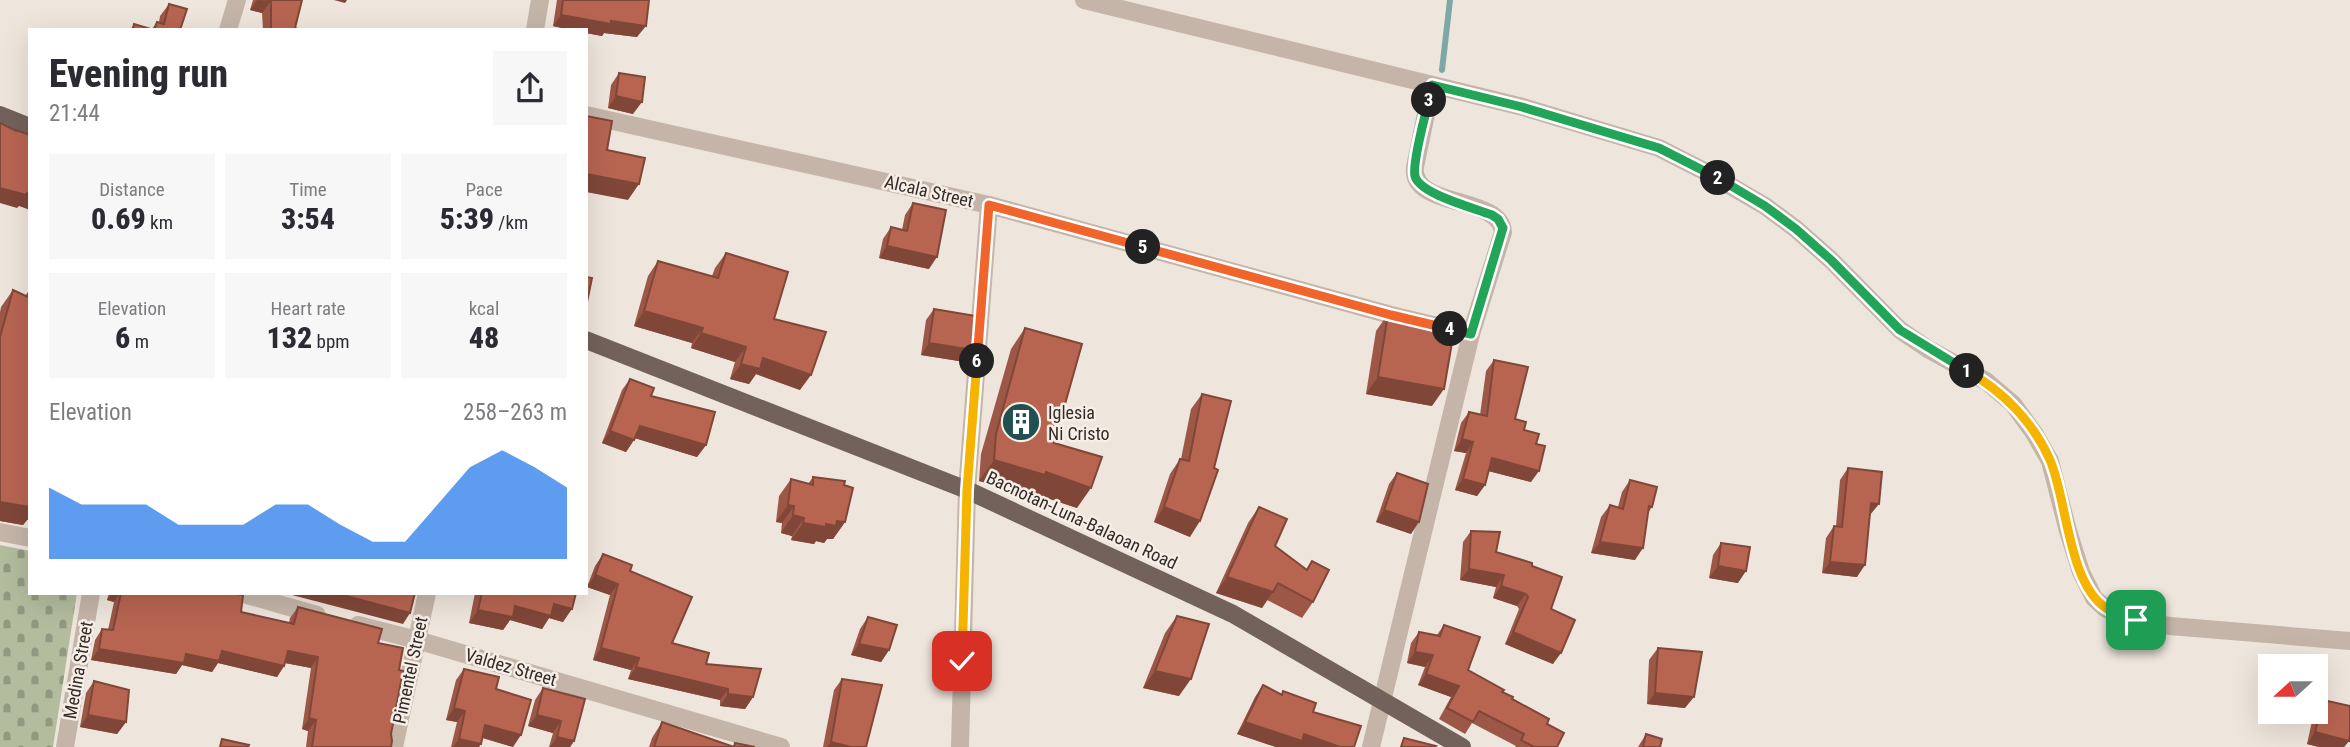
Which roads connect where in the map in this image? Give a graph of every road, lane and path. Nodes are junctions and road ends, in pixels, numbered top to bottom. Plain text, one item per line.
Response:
1 (237, 0) edge
2 (540, 0) edge
3 (1084, 0) edge
4 (229, 28) edge
5 (535, 28) edge
6 (1432, 85) junction
7 (588, 115) edge
8 (0, 116) edge
9 (28, 126) edge
10 (989, 205) junction
11 (1471, 334) junction
12 (588, 341) edge
13 (967, 490) junction
14 (0, 532) edge
15 (28, 538) edge
16 (91, 595) edge
17 (248, 595) edge
18 (426, 595) edge
19 (417, 640) junction
20 (2350, 641) edge
21 (1384, 700) junction
22 (65, 747) edge
23 (394, 747) edge
24 (781, 747) edge
25 (960, 747) edge
26 (1371, 747) edge
27 (1462, 747) edge

1 - 4 street
2 - 5 street
3 - 6 street
6 - 11 street
6 - 20 street
7 - 10 street, Alcala Street
8 - 9 main road
10 - 11 street, Alcala Street
10 - 13 street
11 - 21 street
12 - 13 main road, Bacnotan-Luna-Balaoan Road
13 - 21 main road, Bacnotan-Luna-Balaoan Road
13 - 25 street
14 - 15 street
16 - 22 street, Medina Street
17 - 19 street, Valdez Street
18 - 19 street, Pimentel Street
19 - 23 street, Pimentel Street
19 - 24 street, Valdez Street
21 - 26 street
21 - 27 main road, Bacnotan-Luna-Balaoan Road

